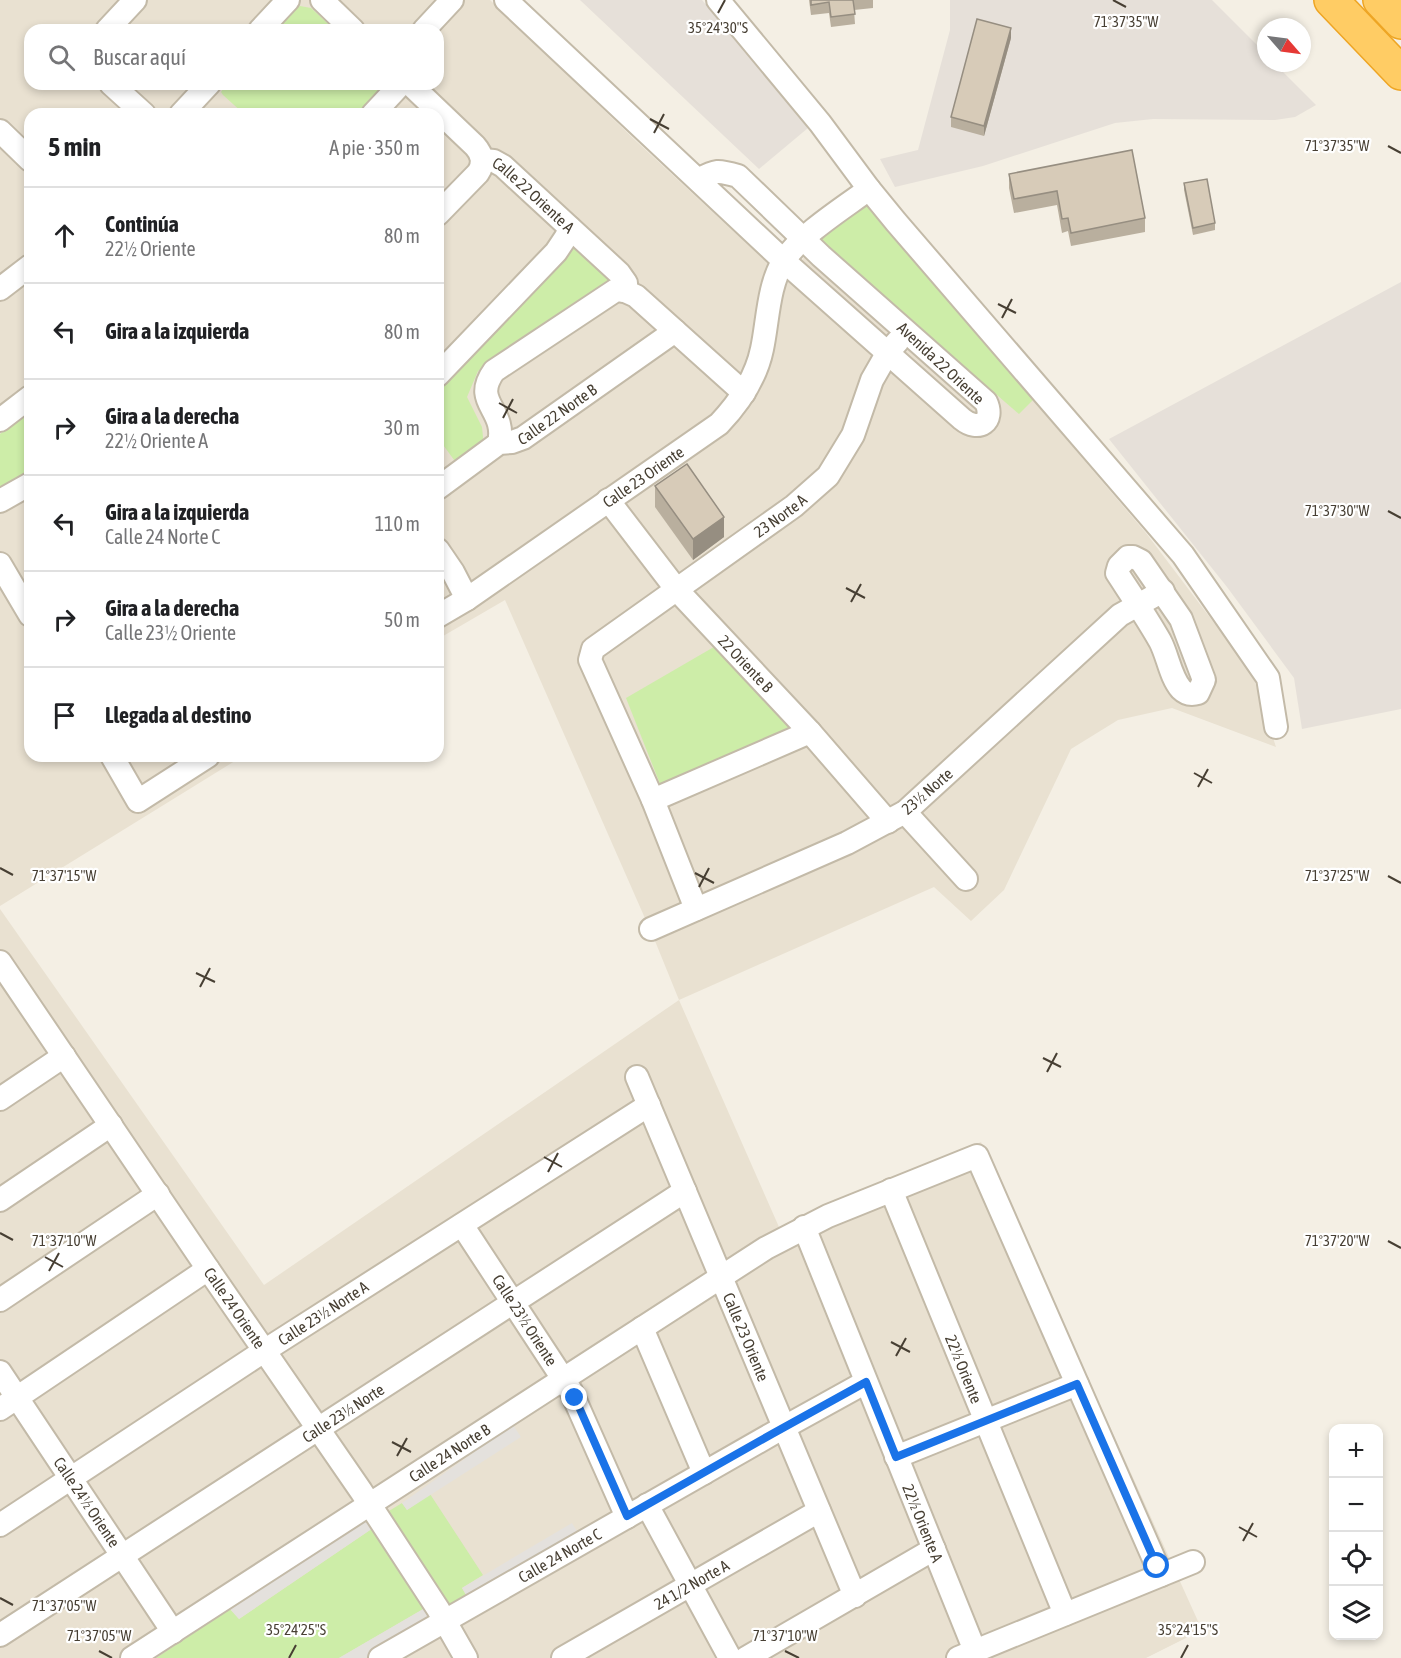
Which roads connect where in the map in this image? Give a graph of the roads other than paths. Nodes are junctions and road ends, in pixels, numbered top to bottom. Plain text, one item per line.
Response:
1 (135, 0) edge
2 (288, 0) edge
3 (322, 0) edge
4 (452, 0) edge
5 (506, 0) edge
6 (718, 0) edge
7 (1331, 0) edge
8 (1380, 0) edge
9 (1401, 22) edge
10 (112, 24) edge
11 (266, 24) edge
12 (347, 24) edge
13 (430, 24) edge
14 (1401, 73) edge
15 (118, 90) edge
16 (203, 90) edge
17 (395, 90) edge
18 (416, 90) edge
19 (137, 108) edge
20 (187, 108) edge
21 (379, 108) edge
22 (435, 108) edge
23 (444, 117) edge
24 (0, 131) edge
25 (15, 155) edge
26 (482, 160) junction
27 (698, 180) junction
28 (868, 189) junction
29 (444, 208) edge
30 (570, 228) junction
31 (803, 239) junction
32 (784, 261) junction
33 (24, 271) edge
34 (0, 289) edge
35 (625, 291) junction
36 (907, 330) junction
37 (675, 331) junction
38 (888, 352) junction
39 (444, 369) edge
40 (744, 393) junction
41 (24, 402) edge
42 (0, 420) edge
43 (499, 443) junction
44 (444, 484) edge
45 (24, 487) edge
46 (608, 500) junction
47 (0, 501) edge
48 (444, 559) edge
49 (0, 564) edge
50 (676, 590) junction
51 (1163, 591) junction
52 (467, 599) junction
53 (24, 600) edge
54 (1138, 604) junction
55 (444, 612) edge
56 (1276, 727) dead end
57 (810, 732) junction
58 (115, 762) edge
59 (199, 762) edge
60 (653, 800) junction
61 (897, 817) junction
62 (966, 879) dead end
63 (696, 909) junction
64 (651, 929) dead end
65 (0, 962) edge
66 (8, 992) edge
67 (64, 1056) junction
68 (637, 1077) dead end
69 (0, 1099) edge
70 (649, 1105) junction
71 (111, 1125) junction
72 (891, 1190) junction
73 (685, 1191) junction
74 (158, 1194) junction
75 (0, 1200) edge
76 (462, 1225) junction
77 (804, 1227) junction
78 (208, 1269) junction
79 (721, 1277) junction
80 (0, 1300) edge
81 (513, 1303) junction
82 (642, 1328) junction
83 (264, 1351) junction
84 (0, 1372) edge
85 (564, 1379) junction
86 (866, 1382) junction
87 (1077, 1384) junction
88 (8, 1404) edge
89 (985, 1421) junction
90 (784, 1427) junction
91 (318, 1429) junction
92 (896, 1457) junction
93 (704, 1473) junction
94 (71, 1479) junction
95 (370, 1504) junction
96 (647, 1505) junction
97 (819, 1510) junction
98 (627, 1516) junction
99 (0, 1525) edge
100 (934, 1549) junction
101 (123, 1556) junction
102 (1193, 1562) dead end
103 (1161, 1575) junction
104 (690, 1585) junction
105 (855, 1596) junction
106 (1065, 1614) junction
107 (445, 1621) junction
108 (173, 1632) junction
109 (0, 1635) edge
110 (967, 1655) edge
111 (132, 1658) edge
112 (380, 1658) edge
113 (466, 1658) edge
114 (563, 1658) edge
115 (730, 1658) edge
116 (746, 1658) edge

1 - 10 street
2 - 11 street
3 - 12 street
4 - 13 street
5 - 27 street, Avenida 22 Oriente
6 - 28 street
7 - 14 highway
8 - 9 highway
15 - 19 street
16 - 20 street
17 - 21 street
18 - 22 street, Calle 22 Oriente A
23 - 26 street, Calle 22 Oriente A
24 - 25 street
26 - 29 street
26 - 30 street, Calle 22 Oriente A
27 - 31 street, Avenida 22 Oriente
27 - 32 street, Avenida 22 Oriente
28 - 31 street, Calle 23 Oriente
28 - 56 street
30 - 35 street, Calle 22 Oriente A
30 - 39 street
31 - 32 street, Calle 23 Oriente
31 - 36 street, Avenida 22 Oriente
32 - 38 street, Avenida 22 Oriente
32 - 40 street, Calle 23 Oriente
33 - 34 street
35 - 37 street
35 - 43 street
36 - 38 street, 23 Norte A
36 - 38 street, Avenida 22 Oriente
37 - 40 street
37 - 43 street, Calle 22 Norte B
38 - 50 street, 23 Norte A
40 - 46 street, Calle 23 Oriente
41 - 42 street
43 - 44 street, Calle 22 Norte B
45 - 47 street
46 - 50 street, 22 Oriente B
46 - 52 street, Calle 23 Oriente
48 - 52 street
49 - 53 street
50 - 57 street, 22 Oriente B
50 - 60 street, 23 Norte A
51 - 54 street, 23½ Norte
51 - 54 street
51 - 54 street
52 - 55 street, Calle 23 Oriente
54 - 61 street, 23½ Norte
57 - 60 street
57 - 61 street, 22 Oriente B
58 - 59 street
60 - 63 street
61 - 62 street, 22 Oriente B
61 - 63 street, 23½ Norte
63 - 64 street, 23½ Norte
65 - 66 street, Calle 24 Oriente
66 - 67 street, Calle 24 Oriente
67 - 69 street
67 - 71 street, Calle 24 Oriente
68 - 70 street, Calle 23 Oriente
70 - 73 street, Calle 23 Oriente
70 - 76 street, Calle 23½ Norte A
71 - 74 street, Calle 24 Oriente
71 - 75 street
72 - 77 street, Calle 24 Norte B
72 - 87 street, Calle 24 Norte B
72 - 89 street, 22½ Oriente
73 - 79 street, Calle 23 Oriente
73 - 81 street, Calle 23½ Norte
74 - 78 street, Calle 24 Oriente
74 - 80 street
76 - 81 street, Calle 23½ Oriente
76 - 83 street, Calle 23½ Norte A
77 - 79 street, Calle 24 Norte B
77 - 86 street, 22½ Oriente A
78 - 83 street, Calle 24 Oriente
78 - 88 street
79 - 82 street, Calle 24 Norte B
79 - 90 street, Calle 23 Oriente
81 - 85 street, Calle 23½ Oriente
81 - 91 street, Calle 23½ Norte
82 - 85 street, Calle 24 Norte B
82 - 93 street
83 - 91 street, Calle 24 Oriente
83 - 94 street, Calle 23½ Norte A
84 - 88 street, Calle 24½ Oriente
85 - 95 street, Calle 24 Norte B
85 - 98 street, Calle 23½ Oriente
86 - 90 street, Calle 24 Norte C
86 - 92 street, 22½ Oriente A
87 - 89 street
87 - 103 street
88 - 94 street, Calle 24½ Oriente
89 - 92 street
89 - 106 street, 22½ Oriente
90 - 93 street, Calle 24 Norte C
90 - 97 street, Calle 23 Oriente
91 - 95 street, Calle 24 Oriente
91 - 101 street, Calle 23½ Norte
92 - 100 street, 22½ Oriente A
93 - 96 street, Calle 24 Norte C
94 - 99 street, Calle 23½ Norte A
94 - 101 street, Calle 24½ Oriente
95 - 107 street, Calle 24 Oriente
95 - 108 street, Calle 24 Norte B
96 - 98 street, Calle 24 Norte C
96 - 104 street
97 - 104 street, 24 1/2 Norte A
97 - 105 street, Calle 23 Oriente
98 - 107 street, Calle 24 Norte C
100 - 105 street
100 - 110 street, 22½ Oriente A
101 - 108 street, Calle 24½ Oriente
101 - 109 street, Calle 23½ Norte
102 - 103 street
103 - 106 street
104 - 114 street, 24 1/2 Norte A
104 - 115 street
105 - 116 street
106 - 110 street
107 - 112 street, Calle 24 Norte C
107 - 113 street, Calle 24 Oriente
108 - 111 street, Calle 24 Norte B

